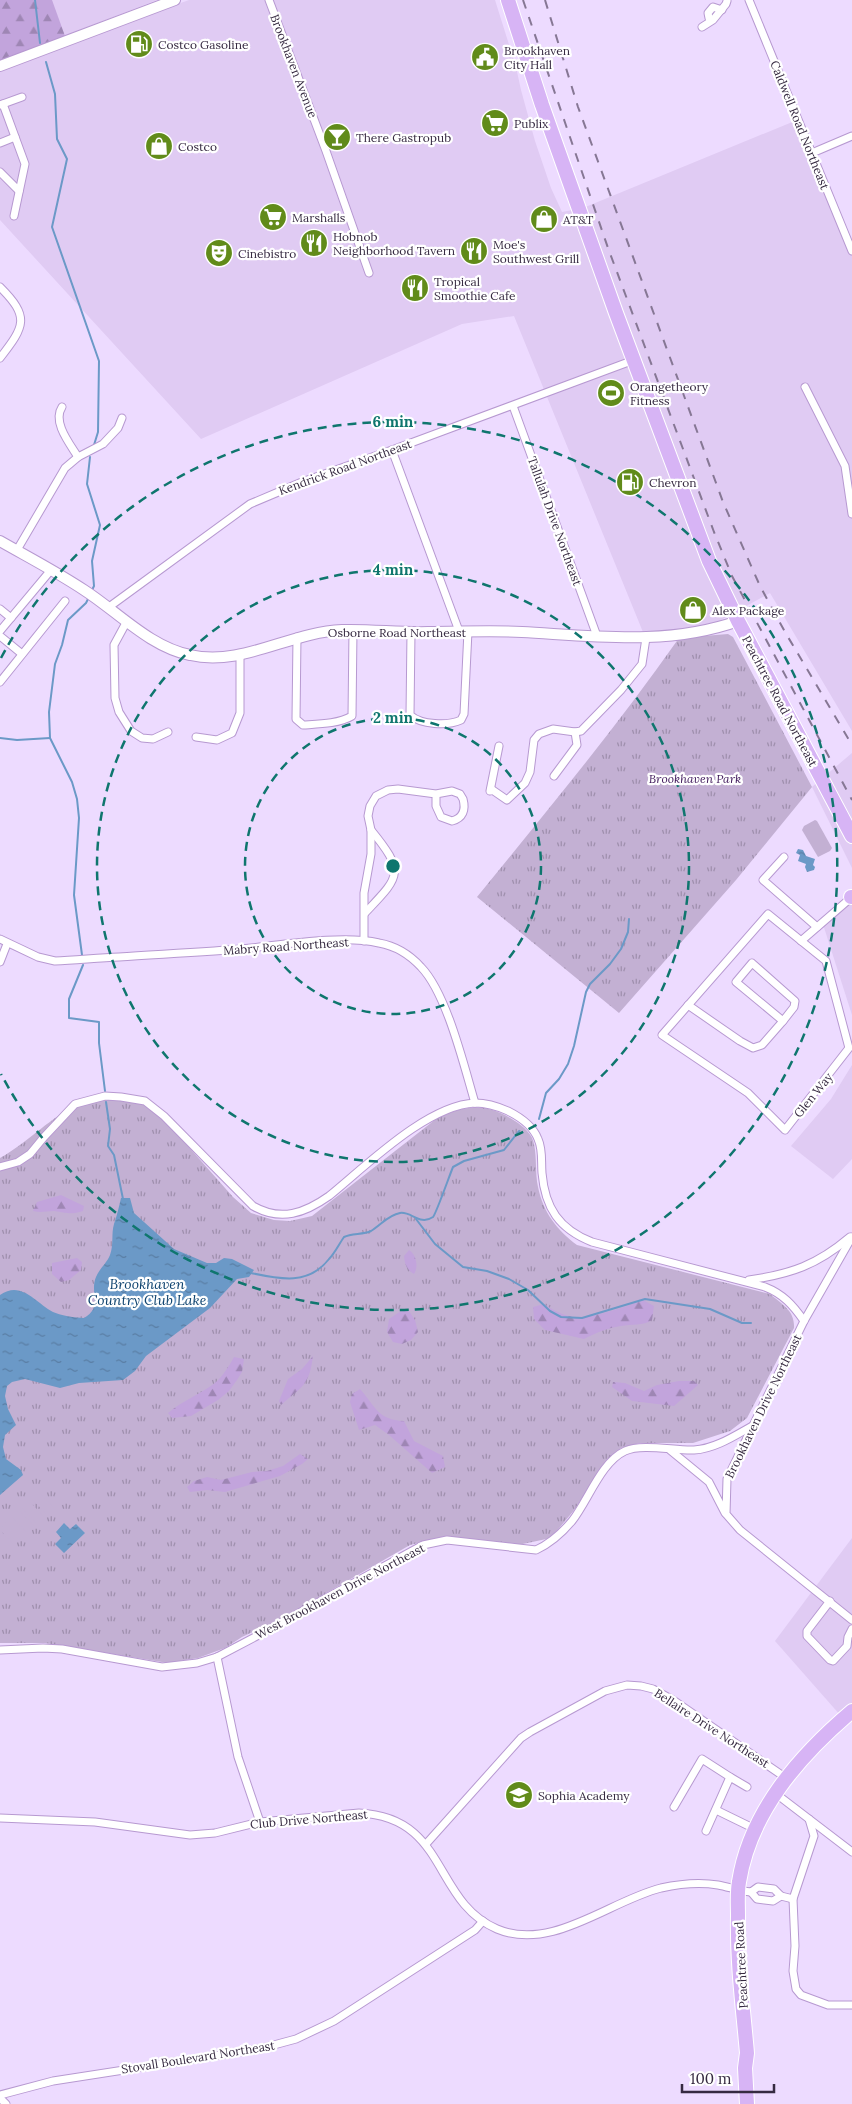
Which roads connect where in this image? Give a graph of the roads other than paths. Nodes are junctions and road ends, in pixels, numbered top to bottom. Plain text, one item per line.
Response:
1 (175, 0) edge
2 (269, 0) edge
3 (508, 0) edge
4 (749, 0) edge
5 (728, 1) edge
6 (706, 22) dead end
7 (0, 66) edge
8 (22, 97) dead end
9 (2, 105) edge
10 (852, 136) edge
11 (15, 137) junction
12 (0, 143) edge
13 (812, 153) junction
14 (0, 172) edge
15 (19, 191) junction
16 (14, 216) dead end
17 (852, 251) edge
18 (369, 273) dead end
19 (0, 287) edge
20 (0, 358) edge
21 (634, 360) junction
22 (805, 386) dead end
23 (513, 406) junction
24 (62, 407) dead end
25 (122, 418) dead end
26 (392, 450) junction
27 (78, 457) junction
28 (852, 514) edge
29 (0, 541) edge
30 (17, 550) junction
31 (50, 570) junction
32 (64, 602) dead end
33 (106, 605) junction
34 (0, 610) edge
35 (10, 618) junction
36 (127, 621) junction
37 (738, 621) junction
38 (353, 630) junction
39 (0, 631) edge
40 (464, 631) junction
41 (411, 632) junction
42 (0, 636) edge
43 (597, 636) junction
44 (297, 637) junction
45 (646, 638) junction
46 (22, 654) junction
47 (240, 656) junction
48 (0, 682) edge
49 (168, 732) dead end
50 (575, 732) junction
51 (196, 737) dead end
52 (499, 746) dead end
53 (554, 776) dead end
54 (436, 794) junction
55 (371, 830) junction
56 (852, 836) edge
57 (382, 843) junction
58 (371, 846) junction
59 (784, 857) dead end
60 (852, 897) edge
61 (365, 913) junction
62 (816, 927) junction
63 (0, 939) edge
64 (364, 941) junction
65 (802, 941) junction
66 (7, 944) junction
67 (0, 962) edge
68 (688, 1005) junction
69 (783, 1021) junction
70 (476, 1103) junction
71 (0, 1167) edge
72 (852, 1236) edge
73 (849, 1248) edge
74 (746, 1281) junction
75 (804, 1321) junction
76 (754, 1425) junction
77 (670, 1450) junction
78 (726, 1514) junction
79 (830, 1601) junction
80 (852, 1620) edge
81 (852, 1630) edge
82 (0, 1650) edge
83 (217, 1657) junction
84 (852, 1711) edge
85 (730, 1777) junction
86 (786, 1778) junction
87 (747, 1787) dead end
88 (775, 1793) junction
89 (674, 1807) dead end
90 (716, 1810) junction
91 (0, 1818) edge
92 (809, 1819) junction
93 (260, 1822) junction
94 (755, 1829) junction
95 (706, 1832) dead end
96 (426, 1844) junction
97 (852, 1852) edge
98 (744, 1891) junction
99 (780, 1896) junction
100 (793, 1899) junction
101 (483, 1921) junction
102 (852, 2005) edge
103 (0, 2096) edge
104 (6, 2104) edge
105 (747, 2104) edge

1 - 7 street
2 - 18 street, Brookhaven Avenue
3 - 21 highway, Peachtree Road Northeast
4 - 13 street, Caldwell Road Northeast
5 - 6 street
8 - 9 street
9 - 11 street
10 - 13 street
11 - 12 street
11 - 15 street
13 - 17 street, Caldwell Road Northeast
14 - 15 street
15 - 16 street
19 - 20 street
21 - 23 street, Kendrick Road Northeast
21 - 37 highway, Peachtree Road Northeast
22 - 28 street
23 - 26 street, Kendrick Road Northeast
23 - 43 street, Tallulah Drive Northeast
24 - 27 street
25 - 27 street
26 - 33 street, Kendrick Road Northeast
26 - 40 street
27 - 30 street
29 - 30 street, Osborne Road Northeast
30 - 31 street, Osborne Road Northeast
31 - 33 street, Osborne Road Northeast
31 - 35 street
32 - 46 street
33 - 36 street, Osborne Road Northeast
34 - 35 street
35 - 39 street
36 - 47 street, Osborne Road Northeast
36 - 49 street
37 - 45 street, Osborne Road Northeast
37 - 56 highway, Peachtree Road Northeast
38 - 41 street, Osborne Road Northeast
38 - 44 street, Osborne Road Northeast
38 - 44 street
40 - 41 street, Osborne Road Northeast
40 - 41 street
40 - 43 street, Osborne Road Northeast
42 - 46 street
43 - 45 street, Osborne Road Northeast
44 - 47 street, Osborne Road Northeast
45 - 50 street
46 - 48 street
47 - 51 street
50 - 52 street
50 - 53 street
54 - 54 street
54 - 55 street
55 - 57 street
55 - 58 street
57 - 58 street
57 - 61 street
58 - 61 street
59 - 62 street
60 - 62 street
61 - 64 street
62 - 65 street
63 - 66 street, Mabry Road Northeast
64 - 66 street, Mabry Road Northeast
64 - 70 street, Mabry Road Northeast
65 - 68 street, Glen Way
65 - 68 street, Glen Way
66 - 67 street
68 - 69 street
69 - 69 street
70 - 71 street
70 - 74 street
72 - 73 street, Brookhaven Drive Northeast
72 - 74 street
73 - 75 street, Brookhaven Drive Northeast
74 - 75 street
75 - 76 street, Brookhaven Drive Northeast
76 - 77 street, West Brookhaven Drive Northeast
76 - 78 street, Brookhaven Drive Northeast
77 - 78 street
77 - 83 street, West Brookhaven Drive Northeast
78 - 79 street
79 - 80 street
79 - 81 street
82 - 83 street, West Brookhaven Drive Northeast
83 - 93 street
84 - 86 highway
85 - 87 street
85 - 89 street
85 - 90 street
86 - 88 highway
86 - 96 street, Bellaire Drive Northeast
88 - 92 street
88 - 94 highway
90 - 94 street
90 - 95 street
91 - 93 street, Club Drive Northeast
92 - 97 street
92 - 100 street
93 - 96 street, Club Drive Northeast
94 - 98 highway, Peachtree Road
96 - 101 street, Club Drive Northeast
98 - 99 street
98 - 99 street
98 - 101 street, Club Drive Northeast
98 - 105 highway, Peachtree Road
99 - 100 street
100 - 102 street
101 - 103 street, Stovall Boulevard Northeast
103 - 104 street

